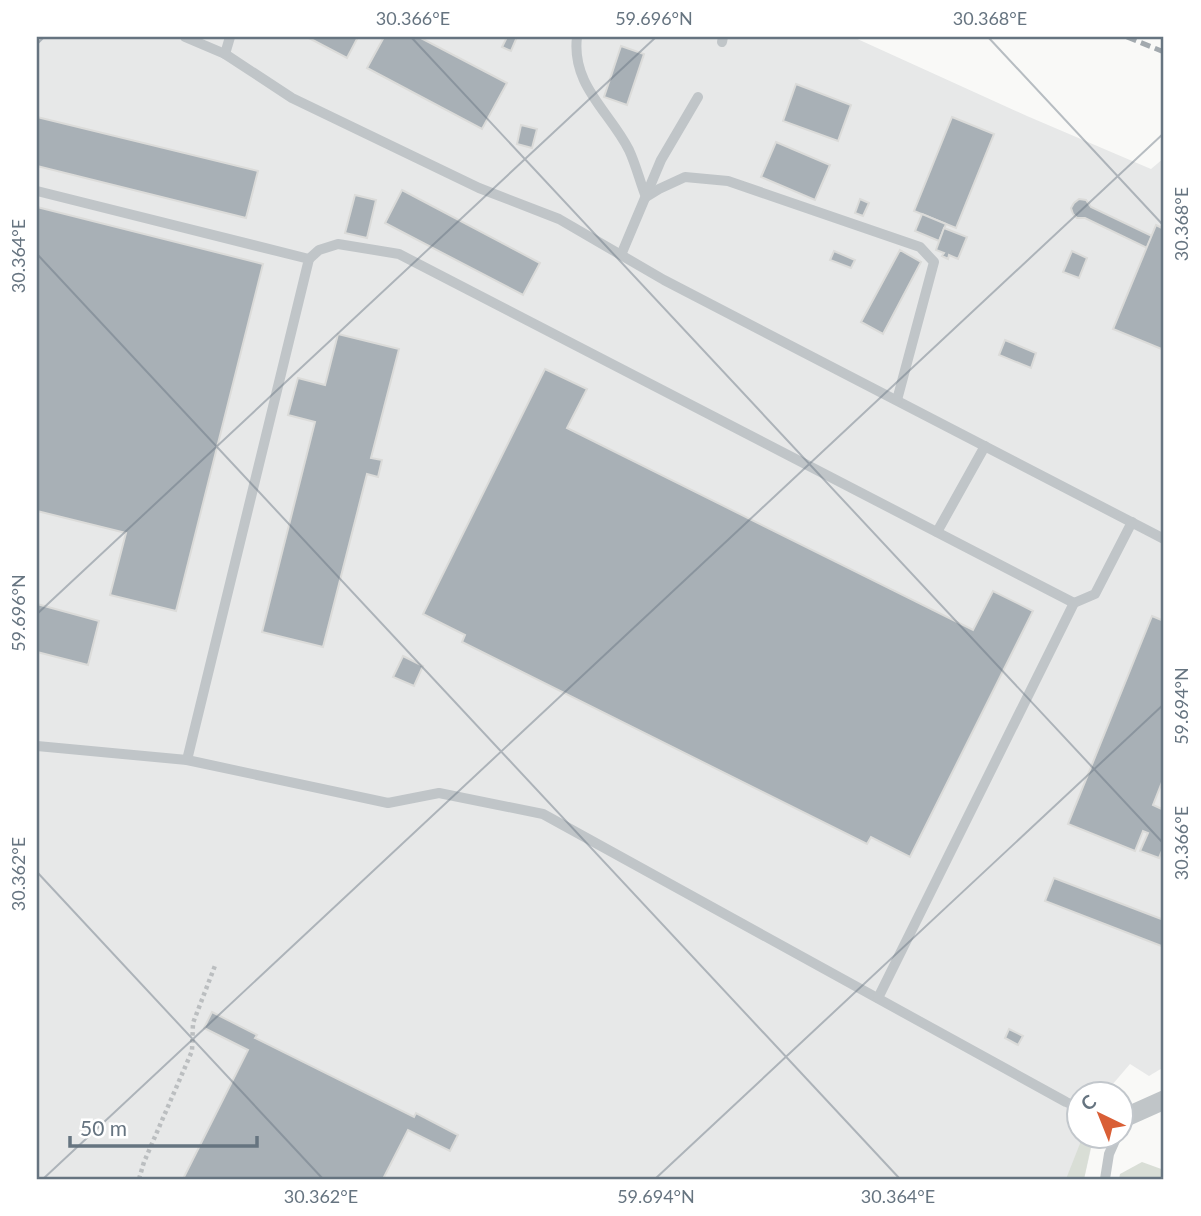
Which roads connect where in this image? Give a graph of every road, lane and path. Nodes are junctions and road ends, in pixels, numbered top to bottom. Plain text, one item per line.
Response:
1 (185, 37) edge
2 (230, 37) edge
3 (577, 37) edge
4 (226, 54) junction
5 (698, 97) dead end
6 (37, 191) edge
7 (646, 197) junction
8 (621, 255) junction
9 (309, 259) junction
10 (897, 400) junction
11 (985, 446) junction
12 (1132, 522) junction
13 (937, 532) junction
14 (1164, 539) edge
15 (1074, 603) junction
16 (37, 746) edge
17 (187, 760) junction
18 (216, 963) dead end
19 (878, 998) junction
20 (1164, 1100) edge
21 (1064, 1101) edge
22 (1134, 1114) edge
23 (1111, 1150) edge
24 (139, 1179) edge
25 (1105, 1179) edge

1 - 4 lane
2 - 4 lane
3 - 7 lane
4 - 8 lane
5 - 7 lane
6 - 9 lane
7 - 8 lane
7 - 10 lane
8 - 10 lane
9 - 13 lane
9 - 17 lane
10 - 11 lane
11 - 12 lane
11 - 13 lane
12 - 14 lane
12 - 15 lane
13 - 15 lane
15 - 19 lane
16 - 17 lane
17 - 19 lane
18 - 24 path
19 - 21 lane
20 - 22 street
23 - 25 lane

